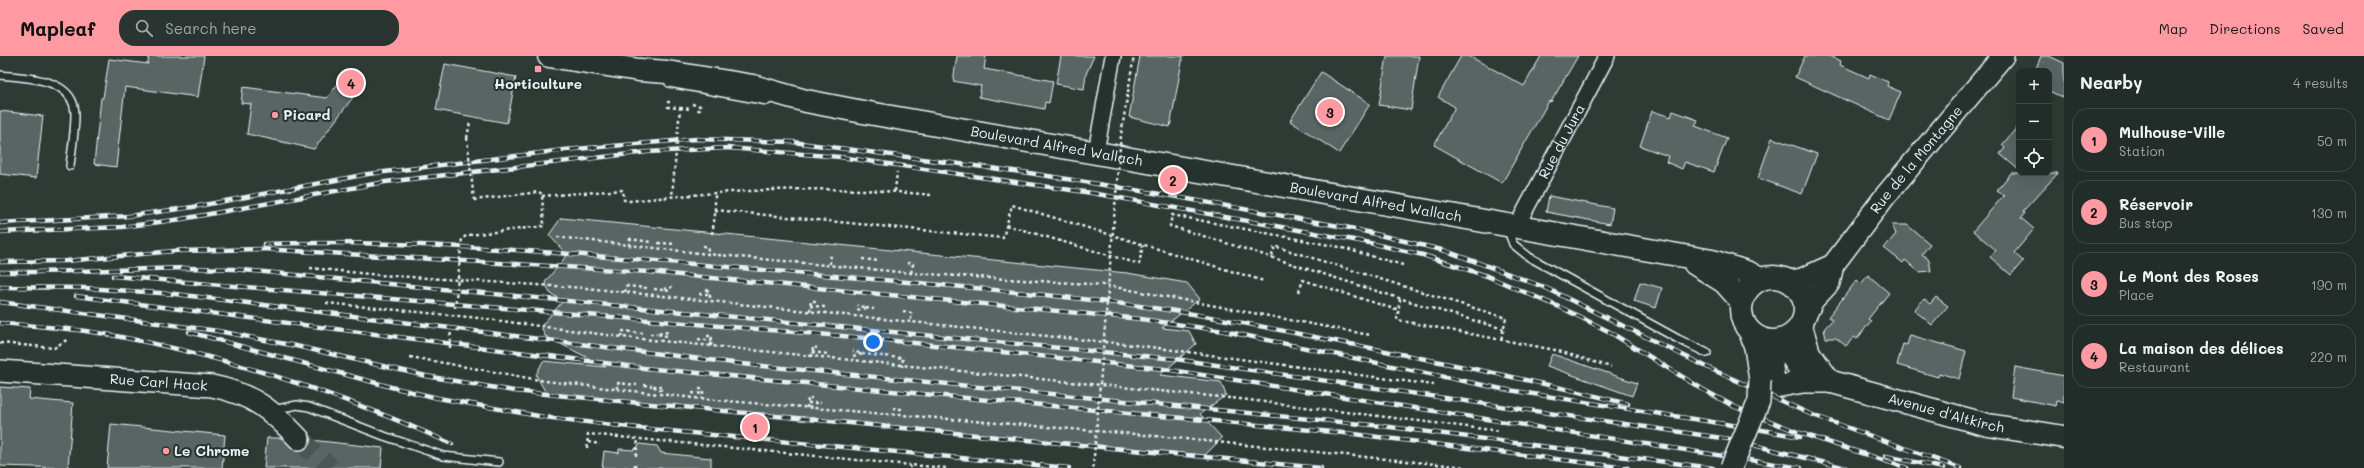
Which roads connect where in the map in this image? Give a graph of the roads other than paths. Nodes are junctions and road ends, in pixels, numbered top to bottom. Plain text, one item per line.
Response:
1 (549, 56) edge
2 (1113, 56) edge
3 (1607, 56) edge
4 (2003, 56) edge
5 (594, 60) edge
6 (0, 75) edge
7 (664, 82) dead end
8 (780, 92) junction
9 (1096, 152) junction
10 (70, 166) dead end
11 (1512, 226) junction
12 (1684, 257) junction
13 (1832, 265) junction
14 (1760, 279) junction
15 (1790, 281) junction
16 (1742, 302) junction
17 (1803, 321) junction
18 (1749, 330) junction
19 (1779, 340) junction
20 (1707, 353) dead end
21 (0, 371) edge
22 (1830, 382) junction
23 (1767, 384) junction
24 (271, 410) junction
25 (2064, 437) edge
26 (300, 439) tunnel mouth
27 (499, 462) dead end
28 (1731, 468) edge

1 - 5 main road, Boulevard Alfred Wallach
2 - 9 street
3 - 11 street, Rue du Jura
4 - 13 main road, Rue de la Montagne
5 - 8 main road, Boulevard Alfred Wallach
6 - 10 lane
7 - 8 lane
8 - 9 main road, Boulevard Alfred Wallach
9 - 11 main road, Boulevard Alfred Wallach
11 - 12 main road, Boulevard Alfred Wallach
11 - 20 lane
12 - 14 main road, Boulevard Alfred Wallach
12 - 16 main road, Boulevard Alfred Wallach
13 - 15 main road, Rue de la Montagne
13 - 17 main road, Rue de la Montagne
14 - 15 main road
14 - 16 main road
15 - 17 main road
16 - 18 main road
17 - 19 main road
17 - 22 main road
18 - 19 main road
18 - 23 main road
19 - 22 main road, Avenue d'Altkirch
19 - 23 main road
21 - 24 main road, Rue Carl Hack
22 - 23 main road, Avenue d'Altkirch
22 - 25 main road, Avenue d'Altkirch
23 - 28 main road, bridge
24 - 26 main road, Rue Carl Hack
24 - 27 lane

